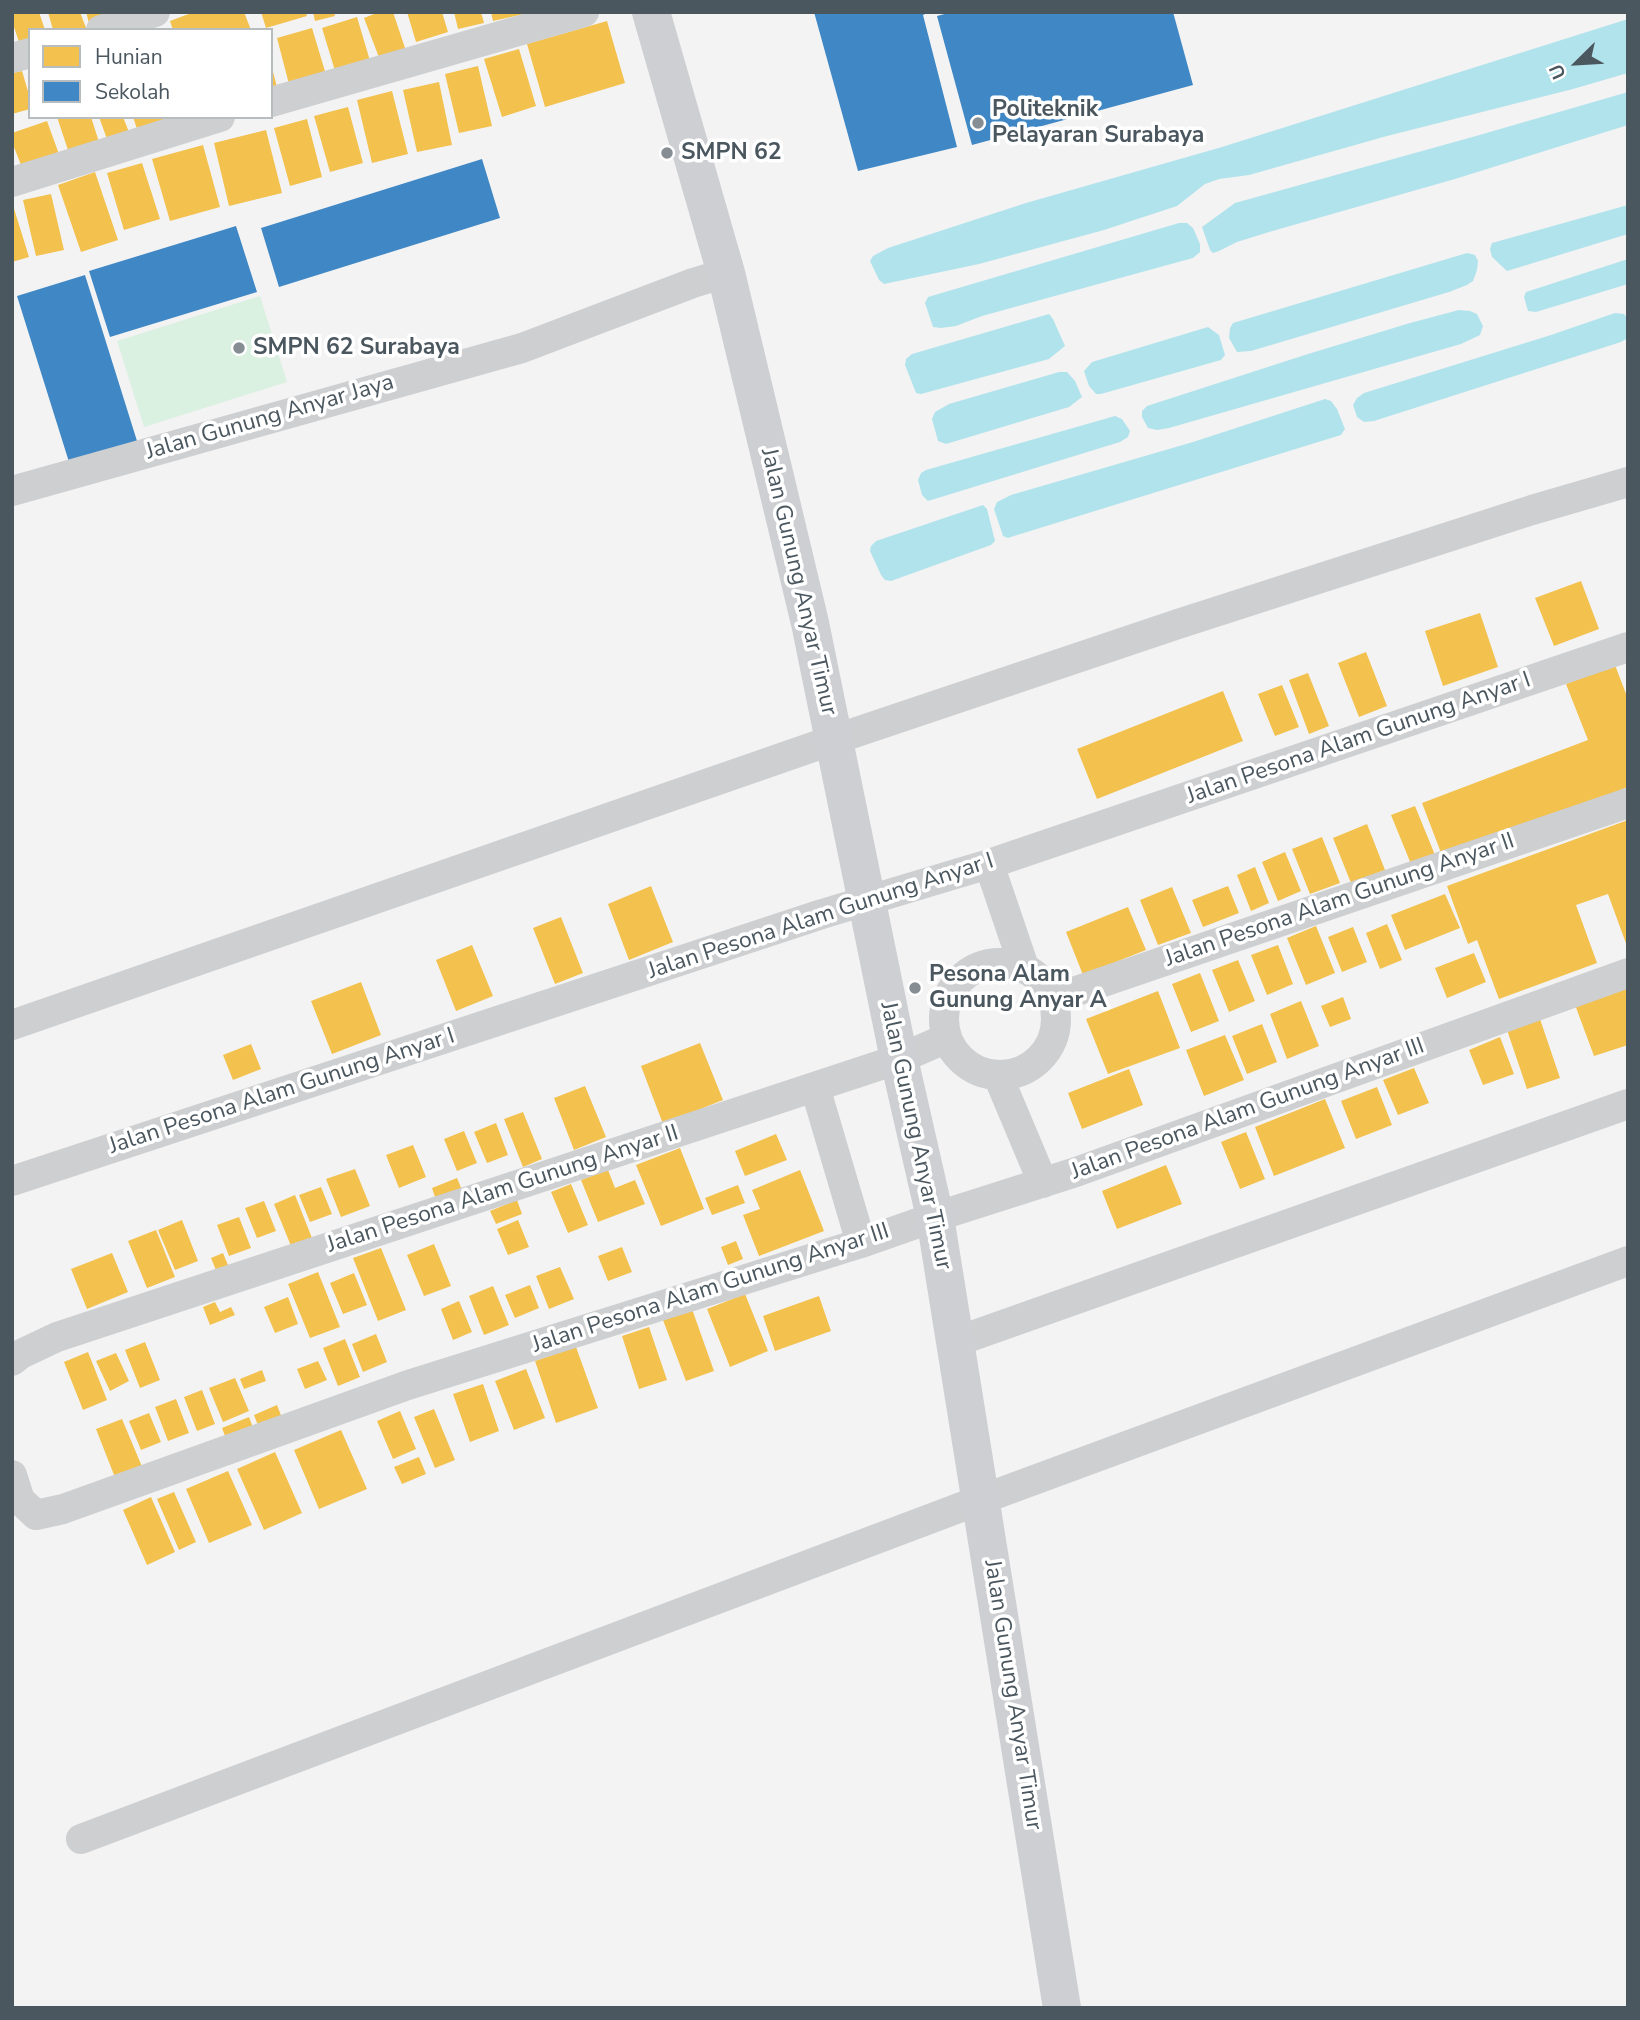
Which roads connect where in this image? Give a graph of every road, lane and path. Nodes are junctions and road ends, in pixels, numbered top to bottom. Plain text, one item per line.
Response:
1 (155, 12) edge
2 (584, 12) edge
3 (652, 12) edge
4 (107, 28) edge
5 (273, 101) edge
6 (214, 119) edge
7 (12, 182) edge
8 (726, 273) junction
9 (1628, 482) edge
10 (12, 491) edge
11 (1628, 648) edge
12 (833, 740) junction
13 (1628, 803) edge
14 (989, 864) junction
15 (866, 900) junction
16 (1024, 967) junction
17 (1628, 974) edge
18 (1053, 999) junction
19 (12, 1025) edge
20 (947, 1038) junction
21 (899, 1059) junction
22 (998, 1076) junction
23 (815, 1087) junction
24 (1628, 1104) edge
25 (12, 1181) edge
26 (1043, 1183) junction
27 (935, 1217) junction
28 (861, 1243) junction
29 (1628, 1261) edge
30 (955, 1342) junction
31 (12, 1361) edge
32 (12, 1475) edge
33 (980, 1500) junction
34 (81, 1839) dead end
35 (1062, 2008) edge

1 - 4 street
2 - 5 street
3 - 8 street, Jalan Gunung Anyar Timur
6 - 7 street
8 - 10 street, Jalan Gunung Anyar Jaya
8 - 12 street, Jalan Gunung Anyar Timur
9 - 12 street
11 - 14 street, Jalan Pesona Alam Gunung Anyar I
12 - 15 street, Jalan Gunung Anyar Timur
12 - 19 street
13 - 18 street, Jalan Pesona Alam Gunung Anyar II
14 - 15 street, Jalan Pesona Alam Gunung Anyar I
14 - 16 street
15 - 21 street, Jalan Gunung Anyar Timur
15 - 25 street, Jalan Pesona Alam Gunung Anyar I
16 - 18 street
16 - 20 street
17 - 26 street, Jalan Pesona Alam Gunung Anyar III
18 - 22 street
20 - 21 street, Jalan Pesona Alam Gunung Anyar II
20 - 22 street
21 - 23 street, Jalan Pesona Alam Gunung Anyar II
21 - 27 street, Jalan Gunung Anyar Timur
22 - 26 street
23 - 28 street
23 - 31 street, Jalan Pesona Alam Gunung Anyar II
24 - 30 street
26 - 27 street, Jalan Pesona Alam Gunung Anyar III
27 - 28 street, Jalan Pesona Alam Gunung Anyar III
27 - 30 street, Jalan Gunung Anyar Timur
28 - 32 street, Jalan Pesona Alam Gunung Anyar III
29 - 33 street
30 - 33 street, Jalan Gunung Anyar Timur
33 - 34 street
33 - 35 street, Jalan Gunung Anyar Timur

